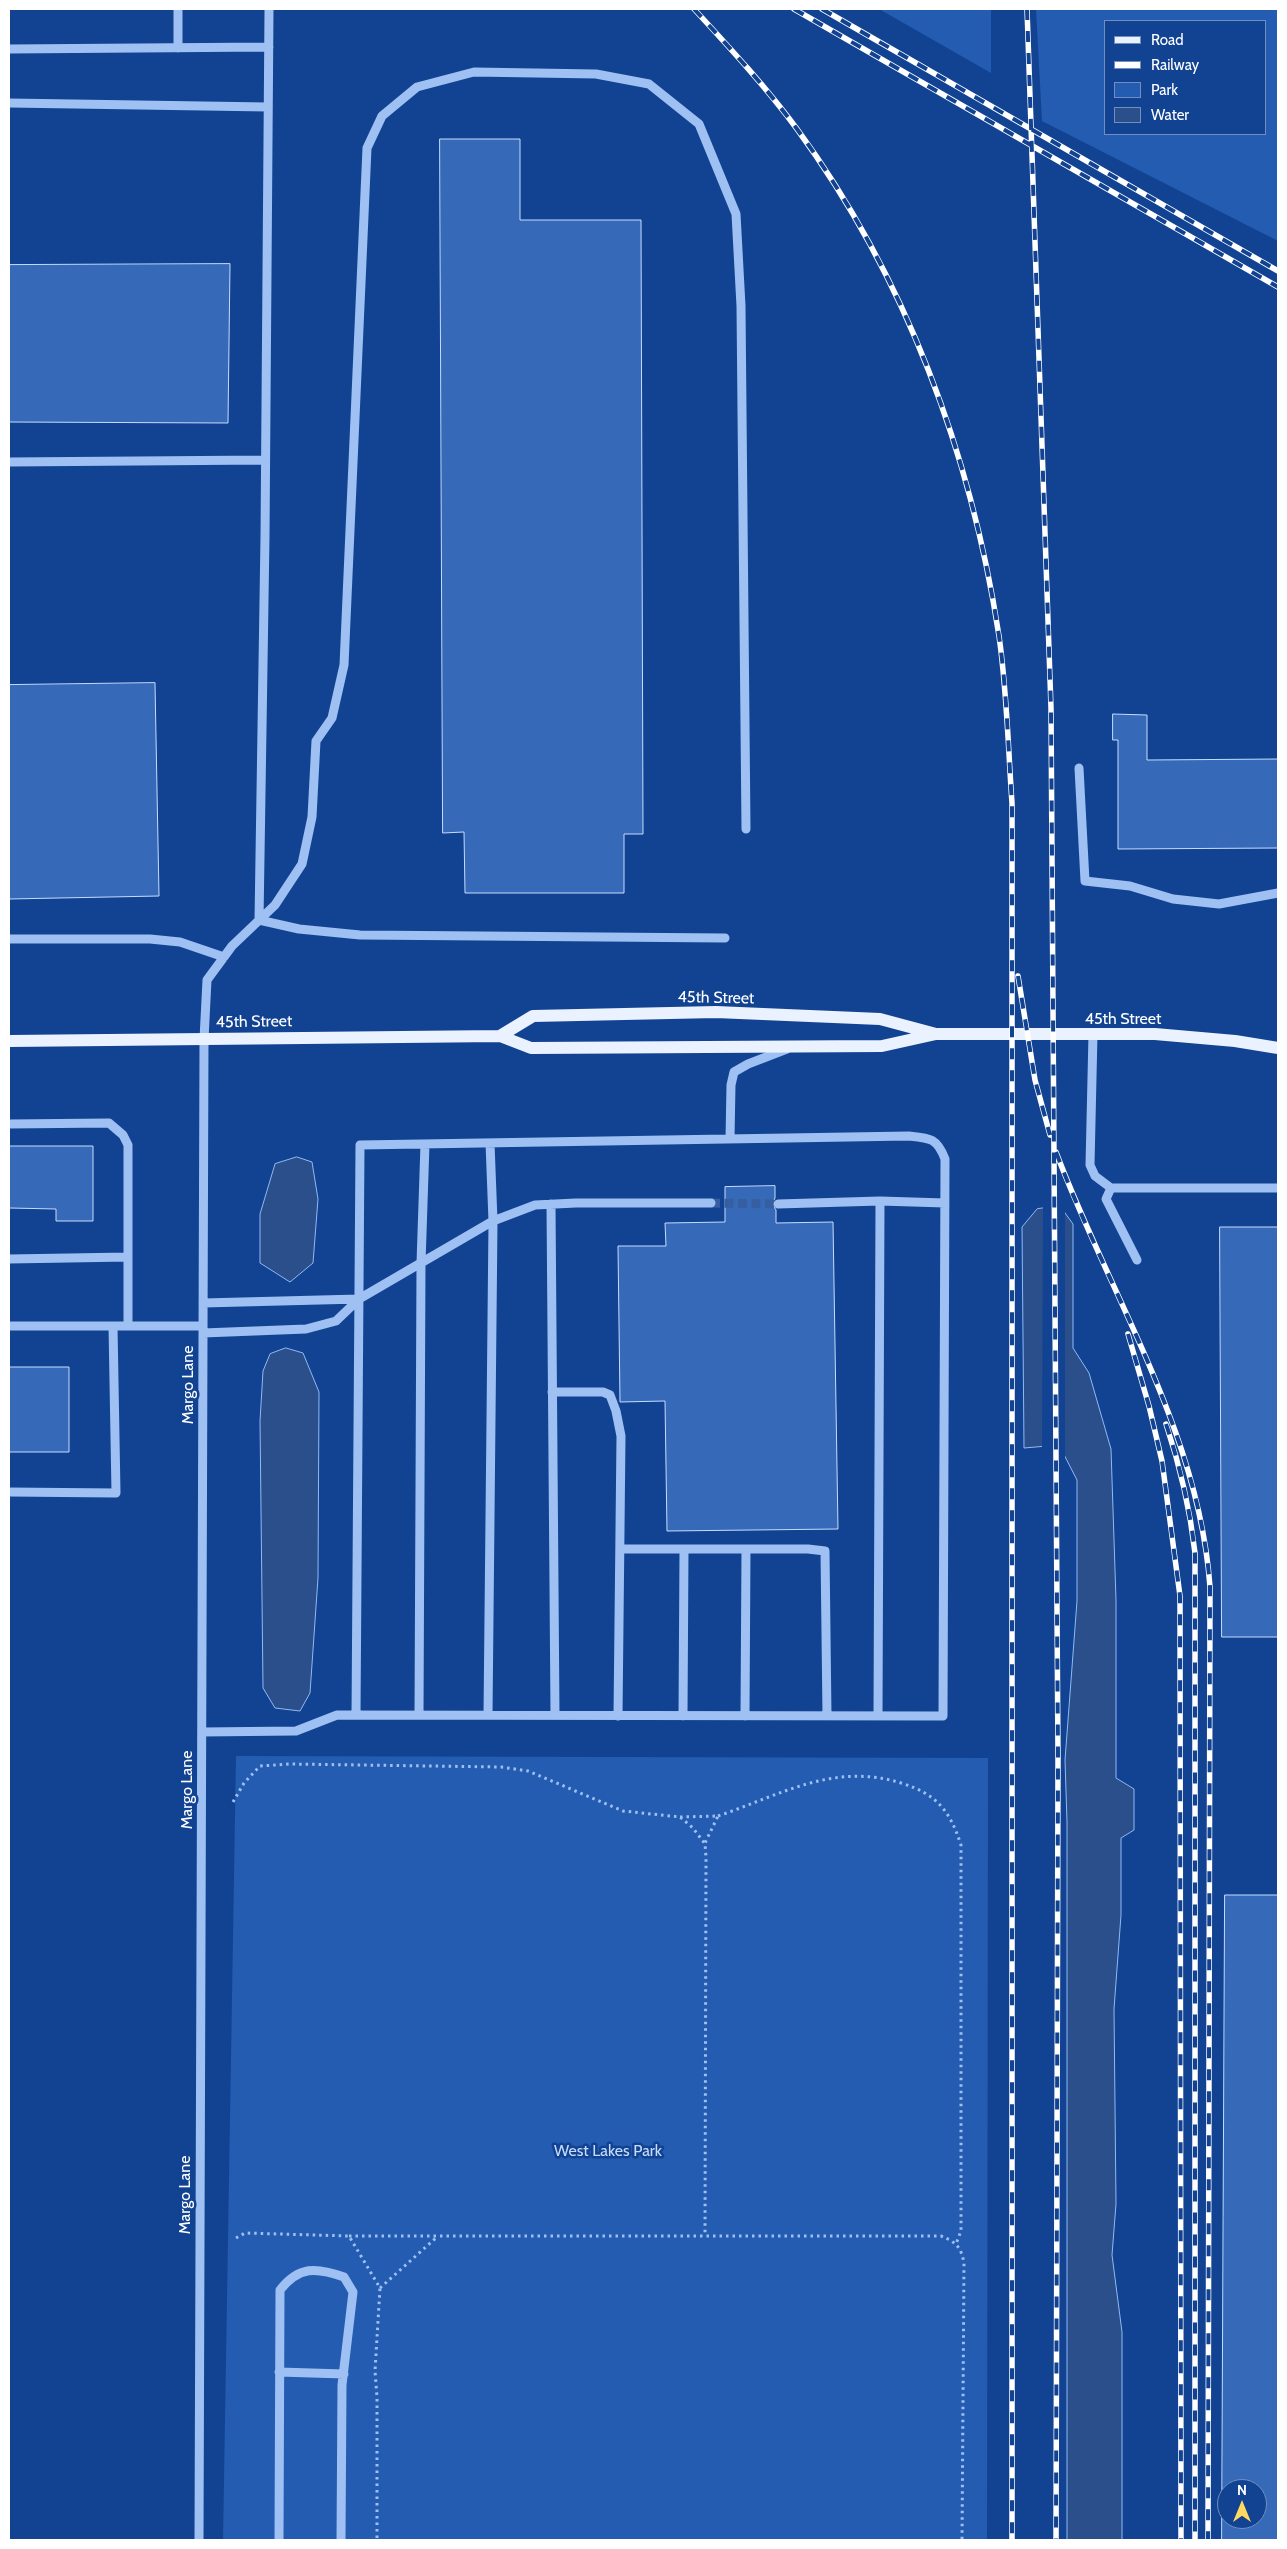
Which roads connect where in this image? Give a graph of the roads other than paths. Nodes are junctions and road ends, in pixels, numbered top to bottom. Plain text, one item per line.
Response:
1 (178, 9) edge
2 (269, 9) edge
3 (269, 47) junction
4 (178, 48) junction
5 (9, 49) edge
6 (9, 103) edge
7 (268, 107) junction
8 (266, 460) junction
9 (9, 462) edge
10 (1079, 768) dead end
11 (746, 829) dead end
12 (1278, 893) edge
13 (259, 920) junction
14 (725, 938) dead end
15 (9, 939) edge
16 (224, 957) junction
17 (936, 1034) junction
18 (1094, 1034) junction
19 (500, 1036) junction
20 (204, 1039) junction
21 (9, 1041) edge
22 (792, 1047) junction
23 (1278, 1048) edge
24 (9, 1124) edge
25 (730, 1139) junction
26 (490, 1142) junction
27 (425, 1144) junction
28 (1111, 1188) junction
29 (1278, 1188) edge
30 (880, 1201) junction
31 (712, 1203) tunnel mouth
32 (945, 1203) junction
33 (551, 1204) junction
34 (778, 1204) tunnel mouth
35 (492, 1221) junction
36 (128, 1257) junction
37 (9, 1259) edge
38 (1137, 1260) dead end
39 (421, 1263) junction
40 (359, 1299) junction
41 (203, 1303) junction
42 (9, 1326) edge
43 (114, 1326) junction
44 (128, 1326) junction
45 (203, 1329) junction
46 (552, 1392) junction
47 (9, 1492) edge
48 (620, 1549) junction
49 (684, 1549) junction
50 (746, 1549) junction
51 (356, 1715) junction
52 (419, 1715) junction
53 (488, 1715) junction
54 (555, 1715) junction
55 (618, 1716) junction
56 (683, 1716) junction
57 (746, 1716) junction
58 (827, 1716) junction
59 (878, 1716) junction
60 (202, 1732) junction
61 (279, 2372) junction
62 (344, 2374) junction
63 (199, 2540) edge
64 (279, 2540) edge
65 (341, 2540) edge

1 - 4 street
2 - 3 street
3 - 4 street
3 - 7 street
4 - 5 street
6 - 7 street
7 - 8 street
8 - 9 street
8 - 13 street
10 - 12 street
11 - 13 street, Margo Lane
13 - 14 street
13 - 16 street, Margo Lane
15 - 16 street
16 - 20 street, Margo Lane
17 - 18 main road, 45th Street
17 - 19 main road, 45th Street
17 - 22 main road, 45th Street
18 - 23 main road, 45th Street
18 - 28 street
19 - 20 main road, 45th Street
19 - 22 main road, 45th Street
20 - 21 main road, 45th Street
20 - 41 street, Margo Lane
22 - 25 street
24 - 36 street
25 - 26 street
25 - 32 street
26 - 27 street
26 - 35 street
27 - 39 street
27 - 40 street
28 - 29 street
28 - 38 street
30 - 32 street
30 - 34 street
30 - 59 street
31 - 33 street
32 - 59 street
33 - 35 street
33 - 46 street
35 - 39 street
35 - 53 street
36 - 37 street
36 - 44 street
39 - 40 street
39 - 52 street
40 - 41 street
40 - 45 street
40 - 51 street
41 - 45 street, Margo Lane
42 - 43 street
43 - 44 street
43 - 47 street
44 - 45 street
45 - 60 street, Margo Lane
46 - 48 street
46 - 54 street
48 - 49 street
48 - 55 street
49 - 50 street
49 - 56 street
50 - 57 street
50 - 58 street
51 - 52 street
51 - 60 street
52 - 53 street
53 - 54 street
54 - 55 street
55 - 56 street
56 - 57 street
57 - 58 street
58 - 59 street
60 - 63 street, Margo Lane
61 - 62 street
61 - 62 street
61 - 64 street
62 - 65 street

